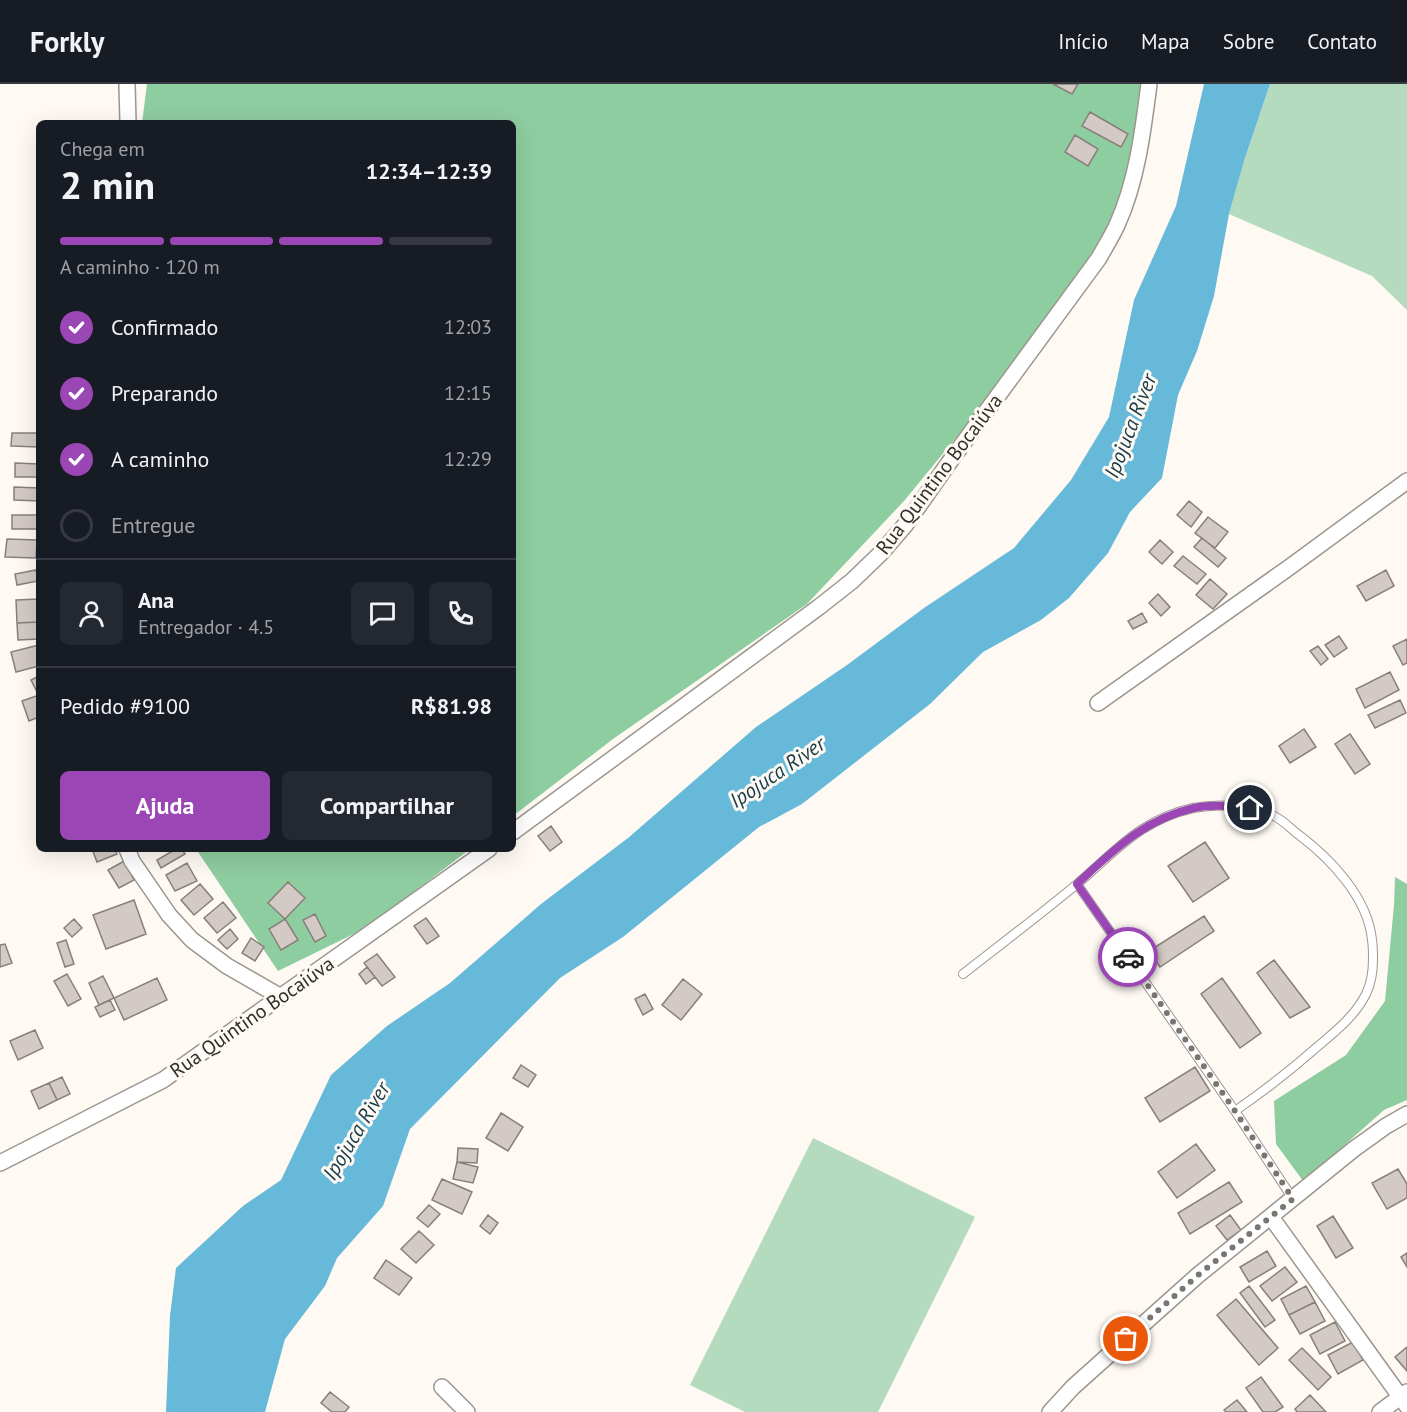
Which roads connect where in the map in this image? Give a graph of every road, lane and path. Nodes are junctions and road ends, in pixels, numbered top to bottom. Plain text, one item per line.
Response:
1 (127, 84) edge
2 (1149, 84) edge
3 (129, 120) edge
4 (1407, 481) edge
5 (1098, 703) dead end
6 (516, 830) edge
7 (128, 852) edge
8 (485, 852) edge
9 (1077, 884) junction
10 (963, 975) dead end
11 (281, 997) junction
12 (1235, 1111) junction
13 (1407, 1114) edge
14 (0, 1163) edge
15 (1293, 1199) junction
16 (1271, 1217) junction
17 (442, 1388) dead end
18 (1405, 1398) edge
19 (467, 1412) edge
20 (1050, 1412) edge
21 (1380, 1412) edge

1 - 3 street
2 - 6 street, Rua Quintino Bocaiúva
4 - 5 street
7 - 11 street
8 - 11 street, Rua Quintino Bocaiúva
9 - 10 lane
9 - 12 lane
9 - 12 lane
11 - 14 street, Rua Quintino Bocaiúva
12 - 15 lane
13 - 15 street
15 - 16 street
16 - 18 street
16 - 20 street
17 - 19 street
18 - 21 street

